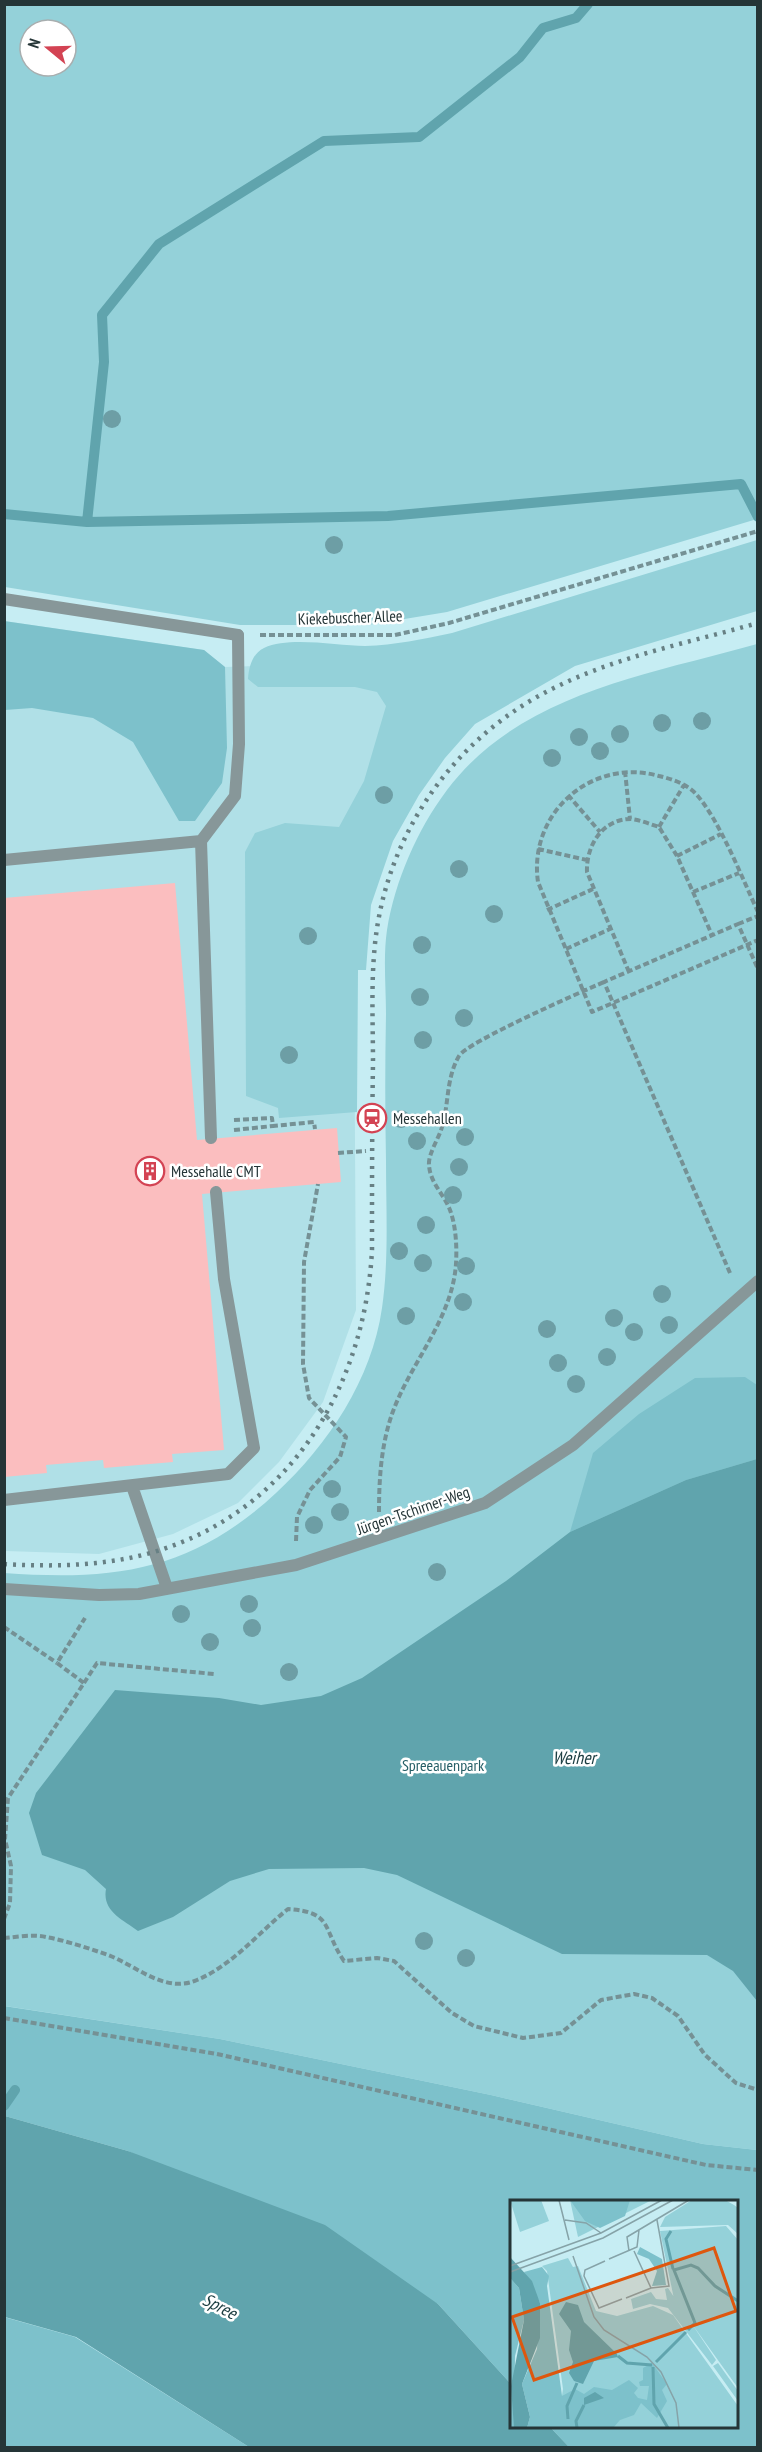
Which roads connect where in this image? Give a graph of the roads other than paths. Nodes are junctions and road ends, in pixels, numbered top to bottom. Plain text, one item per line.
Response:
1 (4, 599) edge
2 (201, 841) junction
3 (4, 860) edge
4 (211, 1138) dead end
5 (216, 1192) dead end
6 (758, 1281) edge
7 (132, 1486) junction
8 (4, 1500) edge
9 (167, 1588) junction
10 (4, 1589) edge

1 - 2 street
2 - 3 street
2 - 4 street
5 - 7 street
6 - 9 street, Jürgen-Tschirner-Weg
7 - 8 street
7 - 9 street
9 - 10 street, Jürgen-Tschirner-Weg

